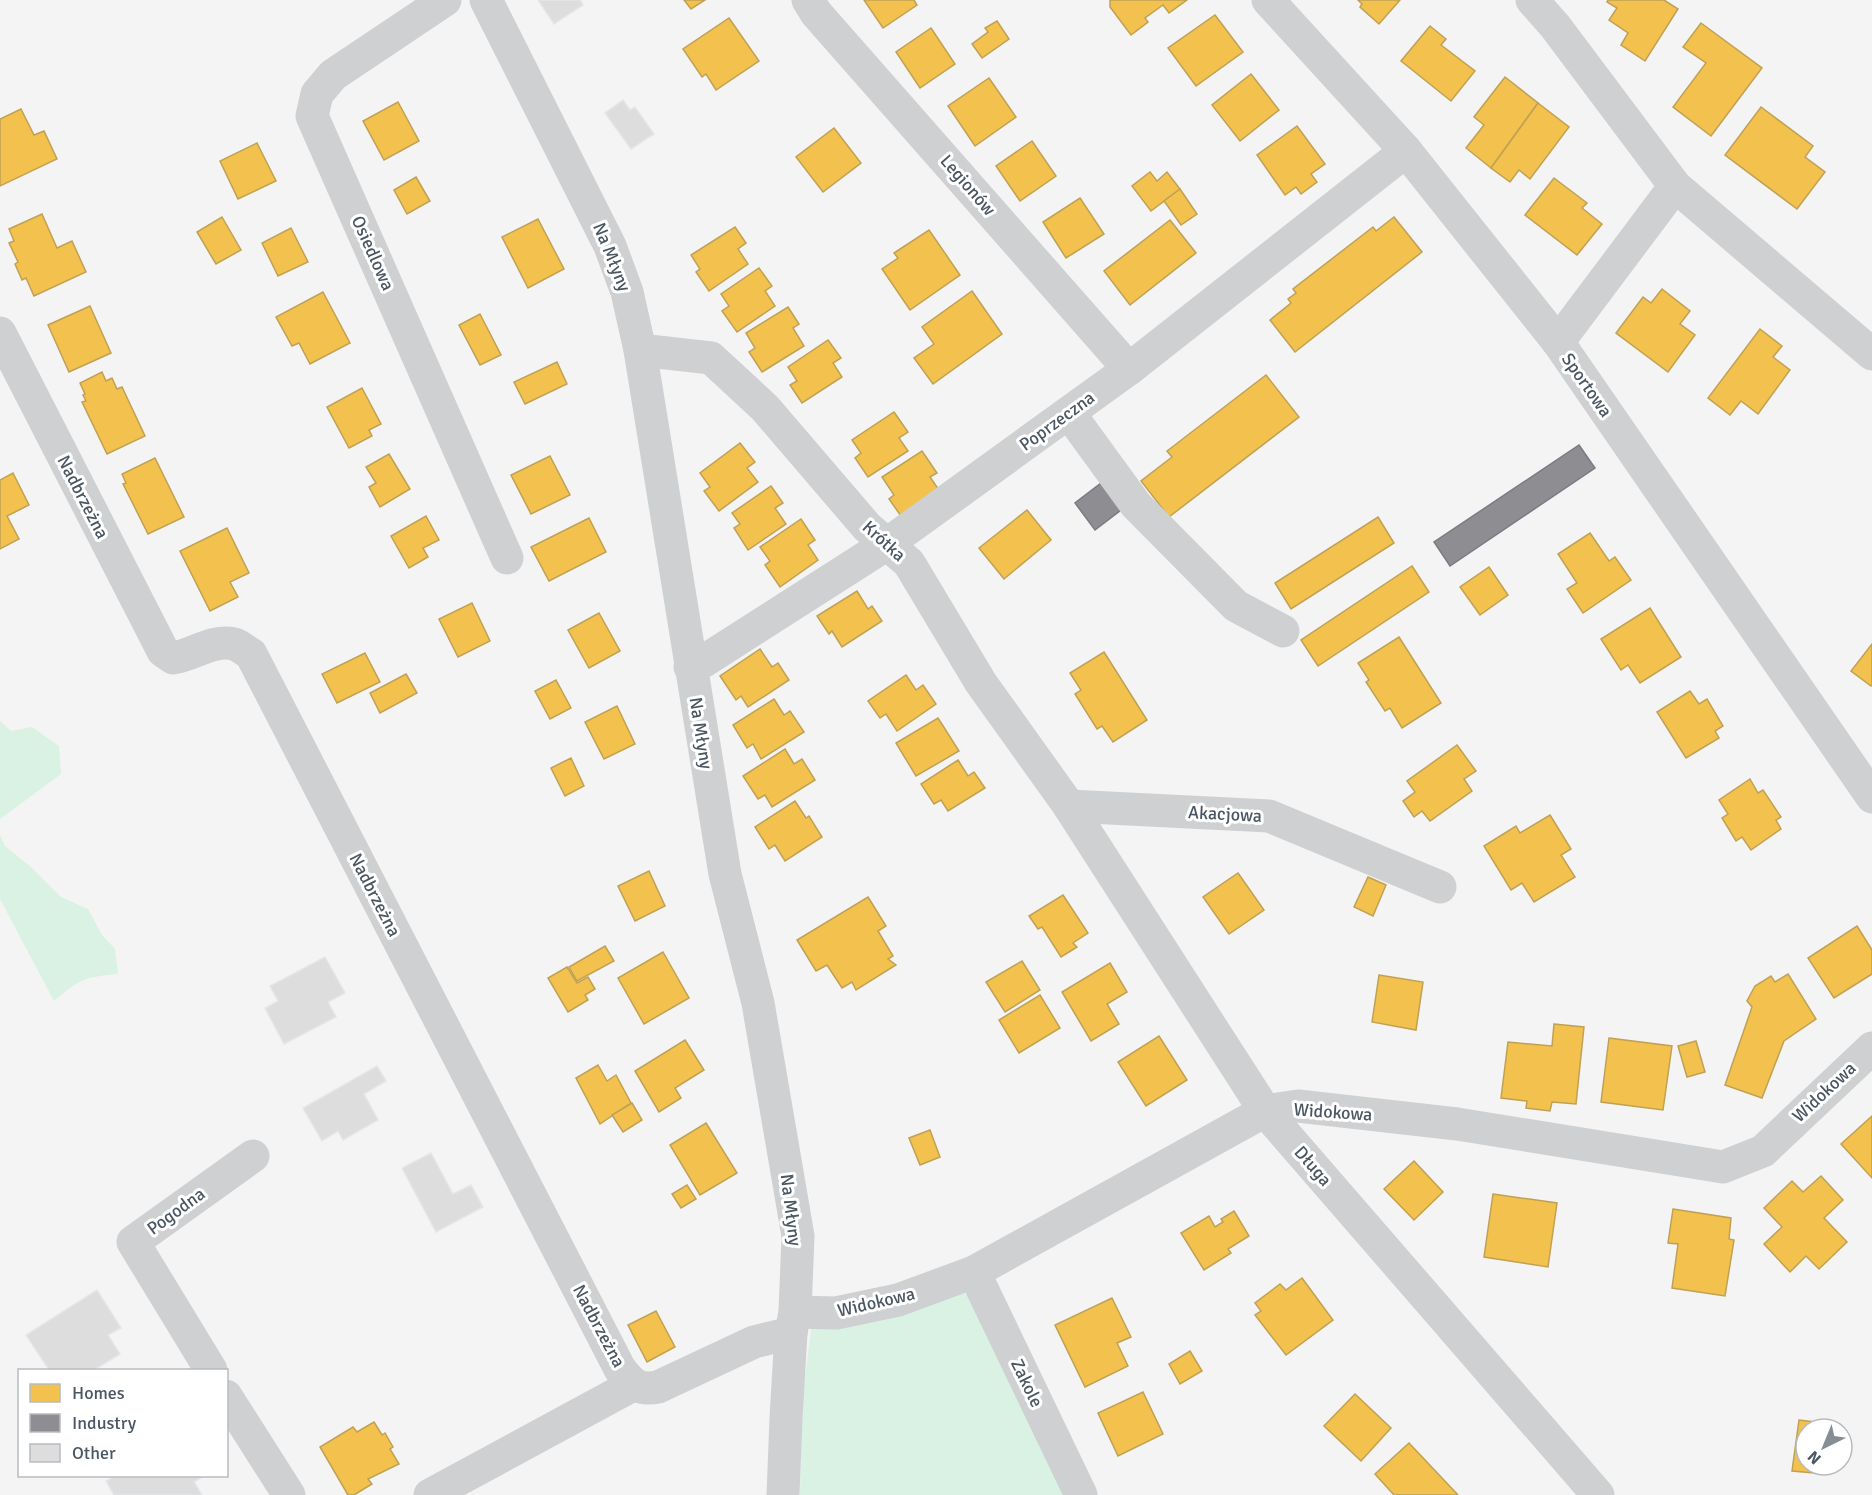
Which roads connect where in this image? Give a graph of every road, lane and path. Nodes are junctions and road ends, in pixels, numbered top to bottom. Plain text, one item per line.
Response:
1 (445, 0) edge
2 (486, 0) edge
3 (808, 0) edge
4 (1532, 0) edge
5 (1270, 1) edge
6 (1406, 151) junction
7 (1676, 186) junction
8 (0, 333) edge
9 (1558, 342) junction
10 (640, 350) junction
11 (1872, 354) edge
12 (1129, 369) junction
13 (1069, 413) junction
14 (887, 543) junction
15 (507, 558) dead end
16 (1283, 631) dead end
17 (690, 667) junction
18 (1872, 797) edge
19 (1069, 806) junction
20 (1440, 887) dead end
21 (1872, 1048) edge
22 (1266, 1111) junction
23 (253, 1156) dead end
24 (974, 1272) junction
25 (793, 1322) junction
26 (210, 1369) edge
27 (633, 1384) junction
28 (228, 1399) edge
29 (289, 1495) edge
30 (430, 1495) edge
31 (783, 1495) edge
32 (1081, 1495) edge
33 (1598, 1495) edge

1 - 15 street, Osiedlowa
2 - 10 street, Na Młyny
3 - 12 street, Legionów
4 - 7 street
5 - 6 street, Sportowa
6 - 9 street, Sportowa
6 - 12 street, Poprzeczna
7 - 9 street
7 - 11 street
8 - 27 street, Nadbrzeżna
9 - 18 street, Sportowa
10 - 14 street, Krótka
10 - 17 street, Na Młyny
12 - 13 street, Poprzeczna
13 - 14 street, Poprzeczna
13 - 16 street
14 - 17 street, Poprzeczna
14 - 19 street, Krótka
17 - 25 street, Na Młyny
19 - 20 street, Akacjowa
19 - 22 street, Długa
21 - 22 street, Widokowa
22 - 24 street, Widokowa
22 - 33 street, Długa
23 - 26 street, Pogodna
24 - 25 street, Widokowa
24 - 32 street, Zakole
25 - 27 street, Nadbrzeżna
25 - 31 street, Na Młyny
27 - 30 street
28 - 29 street

